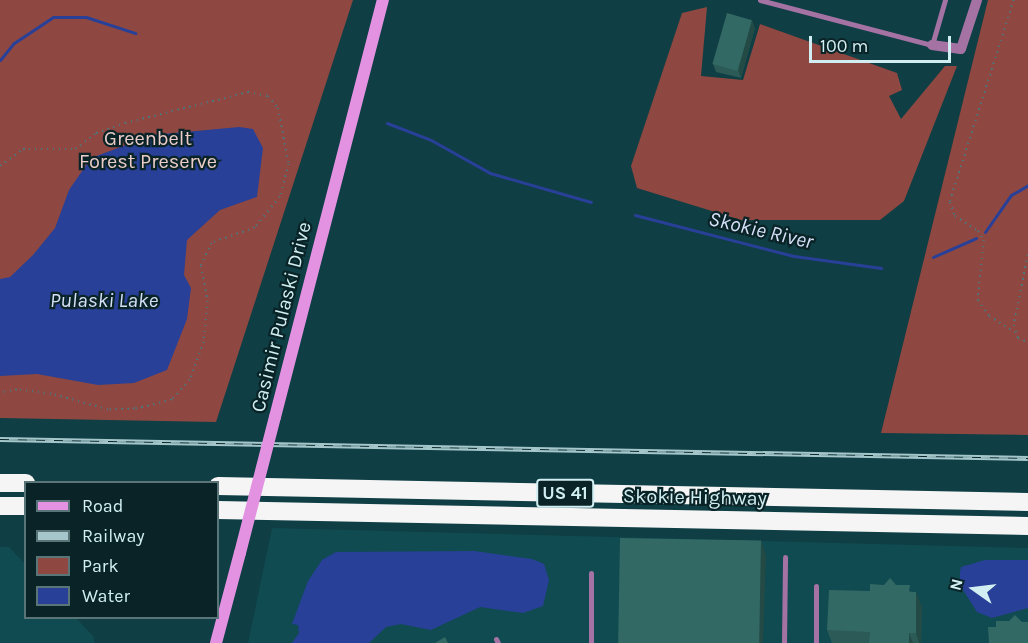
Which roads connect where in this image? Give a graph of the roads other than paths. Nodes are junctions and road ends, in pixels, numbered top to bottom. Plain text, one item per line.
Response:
1 (383, 0) edge
2 (760, 0) edge
3 (945, 0) edge
4 (977, 0) edge
5 (932, 45) junction
6 (0, 483) edge
7 (24, 483) edge
8 (219, 486) edge
9 (1028, 502) edge
10 (0, 506) edge
11 (24, 506) edge
12 (219, 510) edge
13 (1028, 526) edge
14 (785, 557) dead end
15 (591, 573) dead end
16 (816, 586) dead end
17 (216, 643) edge
18 (591, 643) edge
19 (784, 643) edge
20 (816, 643) edge

1 - 17 street, Casimir Pulaski Drive, bridge
2 - 5 lane
3 - 5 lane
4 - 5 street
6 - 7 highway
8 - 9 highway, Skokie Highway / US 41
10 - 11 highway
12 - 13 highway, Skokie Highway / US 41
14 - 19 lane
15 - 18 lane
16 - 20 lane

